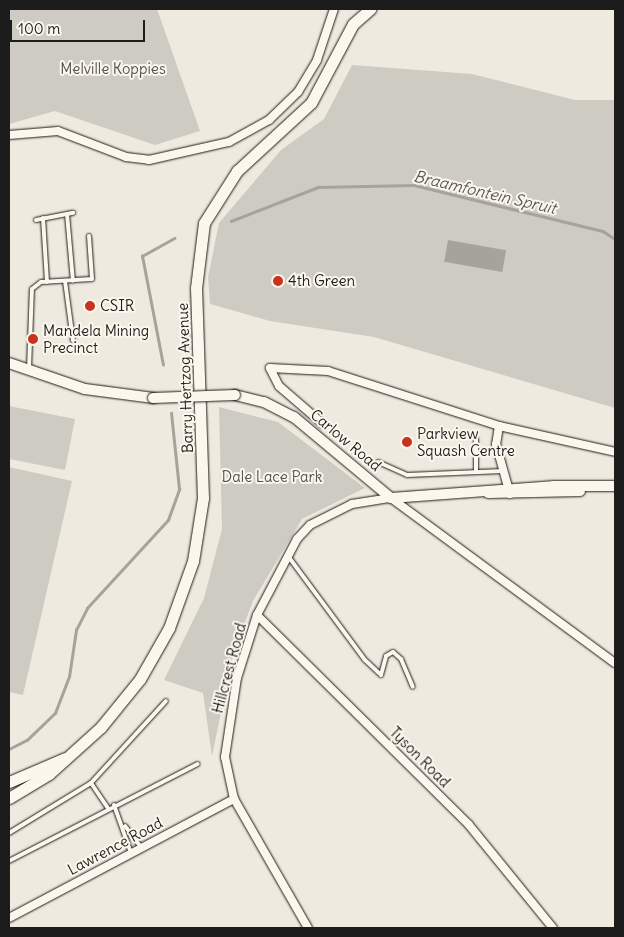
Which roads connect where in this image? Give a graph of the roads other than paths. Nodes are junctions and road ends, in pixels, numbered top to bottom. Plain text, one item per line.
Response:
1 (334, 9) edge
2 (363, 10) edge
3 (9, 135) edge
4 (73, 213) dead end
5 (67, 214) junction
6 (43, 218) junction
7 (36, 220) dead end
8 (89, 236) dead end
9 (73, 280) junction
10 (66, 281) junction
11 (46, 282) junction
12 (74, 340) dead end
13 (9, 363) edge
14 (29, 371) junction
15 (323, 424) dead end
16 (499, 426) junction
17 (476, 438) dead end
18 (615, 452) edge
19 (378, 462) dead end
20 (506, 470) junction
21 (476, 472) junction
22 (613, 486) edge
23 (510, 492) junction
24 (391, 498) junction
25 (288, 556) junction
26 (257, 616) junction
27 (615, 663) edge
28 (413, 687) dead end
29 (166, 701) dead end
30 (67, 757) junction
31 (198, 764) dead end
32 (9, 782) edge
33 (90, 783) junction
34 (9, 798) edge
35 (234, 799) junction
36 (114, 805) junction
37 (108, 808) junction
38 (124, 826) junction
39 (9, 833) edge
40 (141, 848) junction
41 (131, 853) junction
42 (9, 860) edge
43 (9, 918) edge
44 (308, 928) edge
45 (553, 928) edge

1 - 3 street
2 - 30 main road, Barry Hertzog Avenue
4 - 5 lane
5 - 6 lane
5 - 9 lane
6 - 7 lane
6 - 11 lane
8 - 9 lane
9 - 10 lane
10 - 11 lane
10 - 12 lane
11 - 14 lane
13 - 14 street, Carlow Road
14 - 24 street, Carlow Road, bridge
15 - 16 street
16 - 18 street
16 - 20 street
17 - 21 lane
19 - 21 lane
20 - 21 lane
20 - 23 street
22 - 23 street
23 - 24 street
24 - 25 street, Hillcrest Road
24 - 27 street, Carlow Road
25 - 26 street, Hillcrest Road
25 - 28 lane
26 - 35 street, Hillcrest Road
26 - 45 street, Tyson Road
29 - 33 lane
30 - 32 main road, Barry Hertzog Avenue
30 - 34 main road, Barry Hertzog Avenue
31 - 36 lane
33 - 37 lane
33 - 39 lane
35 - 40 street, Lawrence Road
35 - 44 street, Hillcrest Road
36 - 37 lane
36 - 38 lane
37 - 42 lane
38 - 40 lane
38 - 41 lane
40 - 41 street, Lawrence Road
41 - 43 street, Lawrence Road

